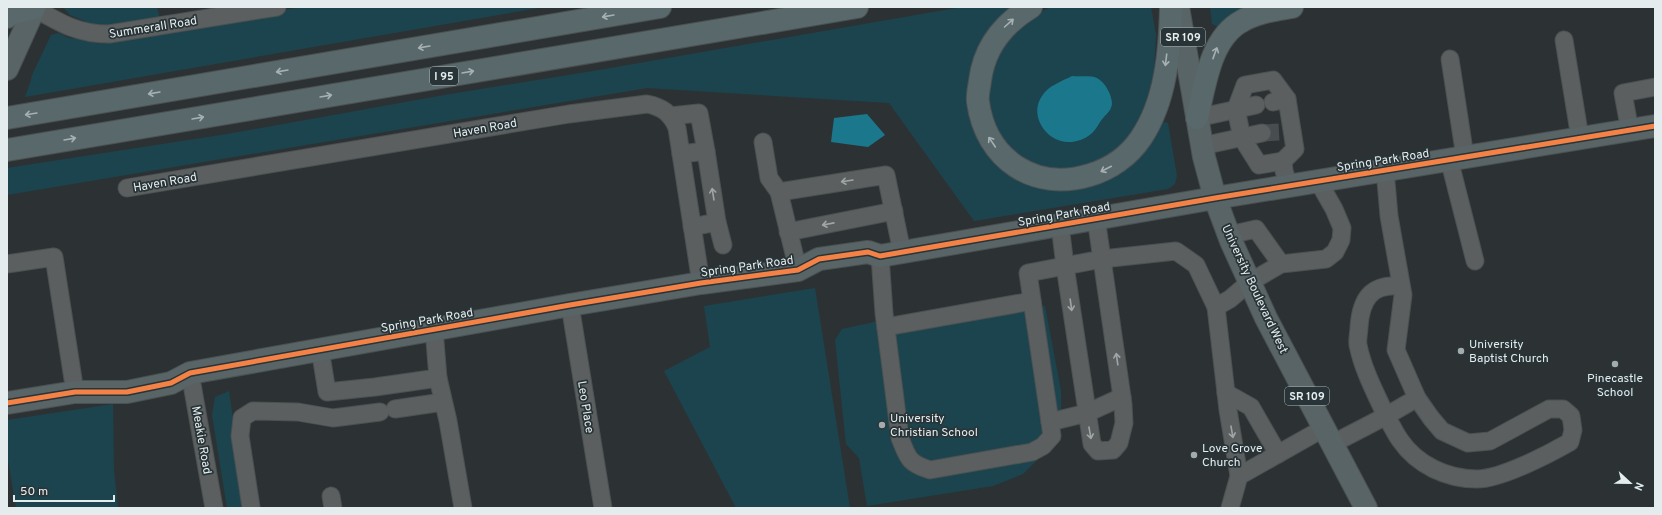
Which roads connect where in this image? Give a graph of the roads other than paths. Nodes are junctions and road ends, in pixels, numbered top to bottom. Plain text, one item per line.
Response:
1 (277, 7) edge
2 (660, 7) edge
3 (857, 7) edge
4 (1031, 7) edge
5 (1171, 7) edge
6 (1178, 7) edge
7 (1292, 7) edge
8 (34, 8) edge
9 (7, 17) edge
10 (1564, 40) dead end
11 (1450, 59) dead end
12 (7, 69) edge
13 (1655, 87) edge
14 (1256, 105) dead end
15 (1236, 109) junction
16 (670, 116) junction
17 (7, 118) edge
18 (1197, 118) junction
19 (1655, 126) edge
20 (1630, 131) junction
21 (1262, 133) tunnel mouth
22 (1242, 138) junction
23 (1580, 138) junction
24 (763, 142) dead end
25 (1202, 146) junction
26 (7, 150) edge
27 (706, 152) junction
28 (681, 154) junction
29 (1457, 158) junction
30 (1283, 161) junction
31 (1385, 170) junction
32 (1318, 181) junction
33 (1289, 186) junction
34 (127, 188) dead end
35 (779, 192) junction
36 (1215, 198) junction
37 (894, 211) junction
38 (1096, 218) junction
39 (717, 222) junction
40 (1060, 225) junction
41 (692, 227) junction
42 (788, 232) junction
43 (1229, 236) junction
44 (723, 245) dead end
45 (902, 252) junction
46 (880, 256) junction
47 (1102, 259) junction
48 (1474, 261) dead end
49 (7, 264) edge
50 (1281, 264) junction
51 (1065, 266) junction
52 (798, 270) junction
53 (1250, 282) junction
54 (701, 283) junction
55 (1400, 286) junction
56 (1032, 301) junction
57 (570, 305) junction
58 (1216, 307) junction
59 (886, 327) junction
60 (434, 329) junction
61 (320, 349) junction
62 (190, 373) junction
63 (438, 378) junction
64 (75, 392) junction
65 (327, 392) junction
66 (1226, 393) junction
67 (1122, 397) junction
68 (1417, 398) junction
69 (443, 402) junction
70 (7, 403) edge
71 (1086, 413) junction
72 (1386, 416) junction
73 (333, 418) junction
74 (1050, 422) junction
75 (1328, 436) junction
76 (1278, 454) junction
77 (1239, 476) junction
78 (251, 507) edge
79 (214, 508) edge
80 (463, 508) edge
81 (603, 508) edge
82 (1230, 508) edge
83 (1366, 508) edge

1 - 8 street, Summerall Road
2 -> 17 highway
26 -> 3 highway, I 95
5 -> 4 highway
6 - 18 main road, University Boulevard West / SR 109
18 -> 7 highway
8 - 9 highway
8 - 12 main road
10 - 23 street
11 - 29 street
13 - 20 street
14 - 15 street
15 - 18 street
15 - 22 street
15 - 30 street
16 - 27 street
16 - 28 street
16 - 34 street, Haven Road
18 - 25 main road, University Boulevard West / SR 109
19 - 20 main road, Spring Park Road
20 - 23 main road, Spring Park Road
21 - 22 street
22 - 25 street
22 - 30 street
23 - 29 main road, Spring Park Road
24 - 35 street
25 - 36 main road, University Boulevard West / SR 109
27 - 28 street
39 -> 27 street
28 - 41 street
29 - 31 main road, Spring Park Road
29 - 48 street
30 - 33 street
31 - 32 main road, Spring Park Road
31 - 55 street
32 - 33 main road, Spring Park Road
32 - 50 street
33 - 36 main road, Spring Park Road
37 -> 35 street
35 - 42 street
36 - 38 main road, Spring Park Road
36 - 43 main road, University Boulevard West / SR 109
37 -> 42 street
37 - 45 street
38 - 40 main road, Spring Park Road
38 - 47 street
39 - 41 street
39 - 44 street
40 - 45 main road, Spring Park Road
40 - 51 street
41 - 54 street
42 - 52 street
43 - 50 street
43 - 53 main road, University Boulevard West / SR 109
45 - 46 main road, Spring Park Road
46 - 52 main road, Spring Park Road
46 - 59 street
47 - 51 street
47 - 58 street
67 -> 47 street
49 - 64 street
50 - 53 street
51 - 56 street
51 -> 71 street
52 - 54 main road, Spring Park Road
53 - 58 street
53 - 75 main road, University Boulevard West / SR 109
54 - 57 main road, Spring Park Road
55 - 68 street
55 - 72 street
56 - 59 street
56 - 74 street
57 - 60 main road, Spring Park Road
57 - 81 street, Leo Place
58 - 66 street
59 - 74 street
60 - 61 main road, Spring Park Road
60 - 63 street
61 - 62 main road, Spring Park Road
61 - 65 street
62 - 64 main road, Spring Park Road
62 - 79 street, Meakie Road
63 - 65 street
63 - 69 street
64 - 70 main road, Spring Park Road
65 - 73 street
66 - 76 street
66 -> 77 street
67 - 71 street
71 -> 67 street
68 - 72 street
68 - 72 street
69 - 73 street
69 - 80 street
71 - 74 street
72 - 75 street
73 - 78 street
75 - 76 street
75 - 83 main road, University Boulevard West / SR 109
76 - 77 street
77 - 82 street

